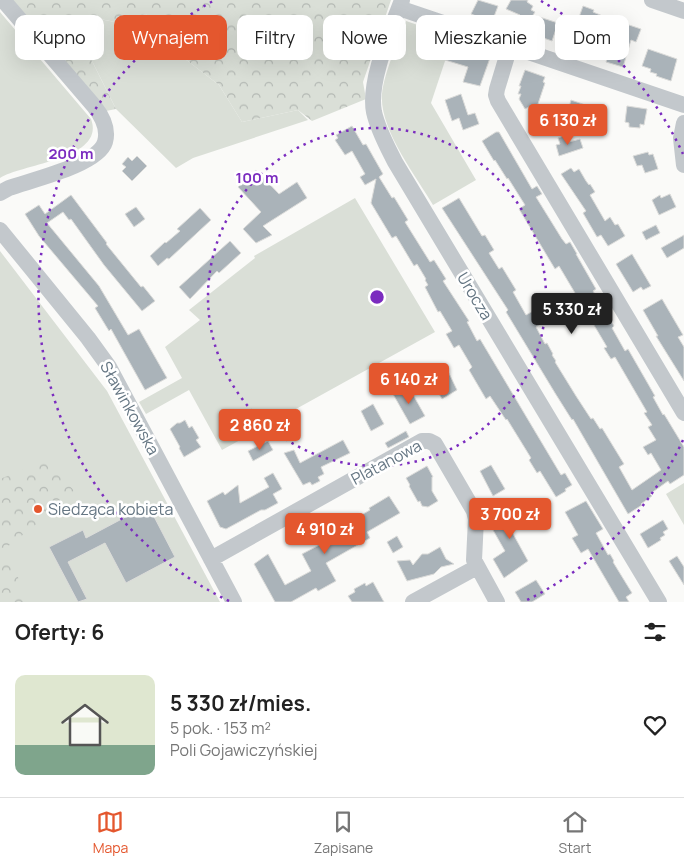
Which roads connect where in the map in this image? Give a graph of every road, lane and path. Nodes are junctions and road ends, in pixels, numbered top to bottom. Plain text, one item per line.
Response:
1 (3, 0) edge
2 (652, 0) edge
3 (400, 4) edge
4 (684, 11) edge
5 (429, 15) edge
6 (545, 58) edge
7 (506, 60) edge
8 (684, 105) edge
9 (684, 123) edge
10 (684, 165) edge
11 (0, 193) edge
12 (0, 230) edge
13 (684, 413) edge
14 (211, 559) junction
15 (477, 567) junction
16 (234, 602) edge
17 (413, 602) edge
18 (497, 602) edge
19 (659, 602) edge

1 - 11 street
2 - 4 street
3 - 5 street
3 - 19 street, Urocza
6 - 8 street
7 - 13 street
9 - 10 street
12 - 14 street, Sławinkowska
14 - 15 street, Platanowa
14 - 16 street, Sławinkowska
15 - 17 street
15 - 18 street, Platanowa

